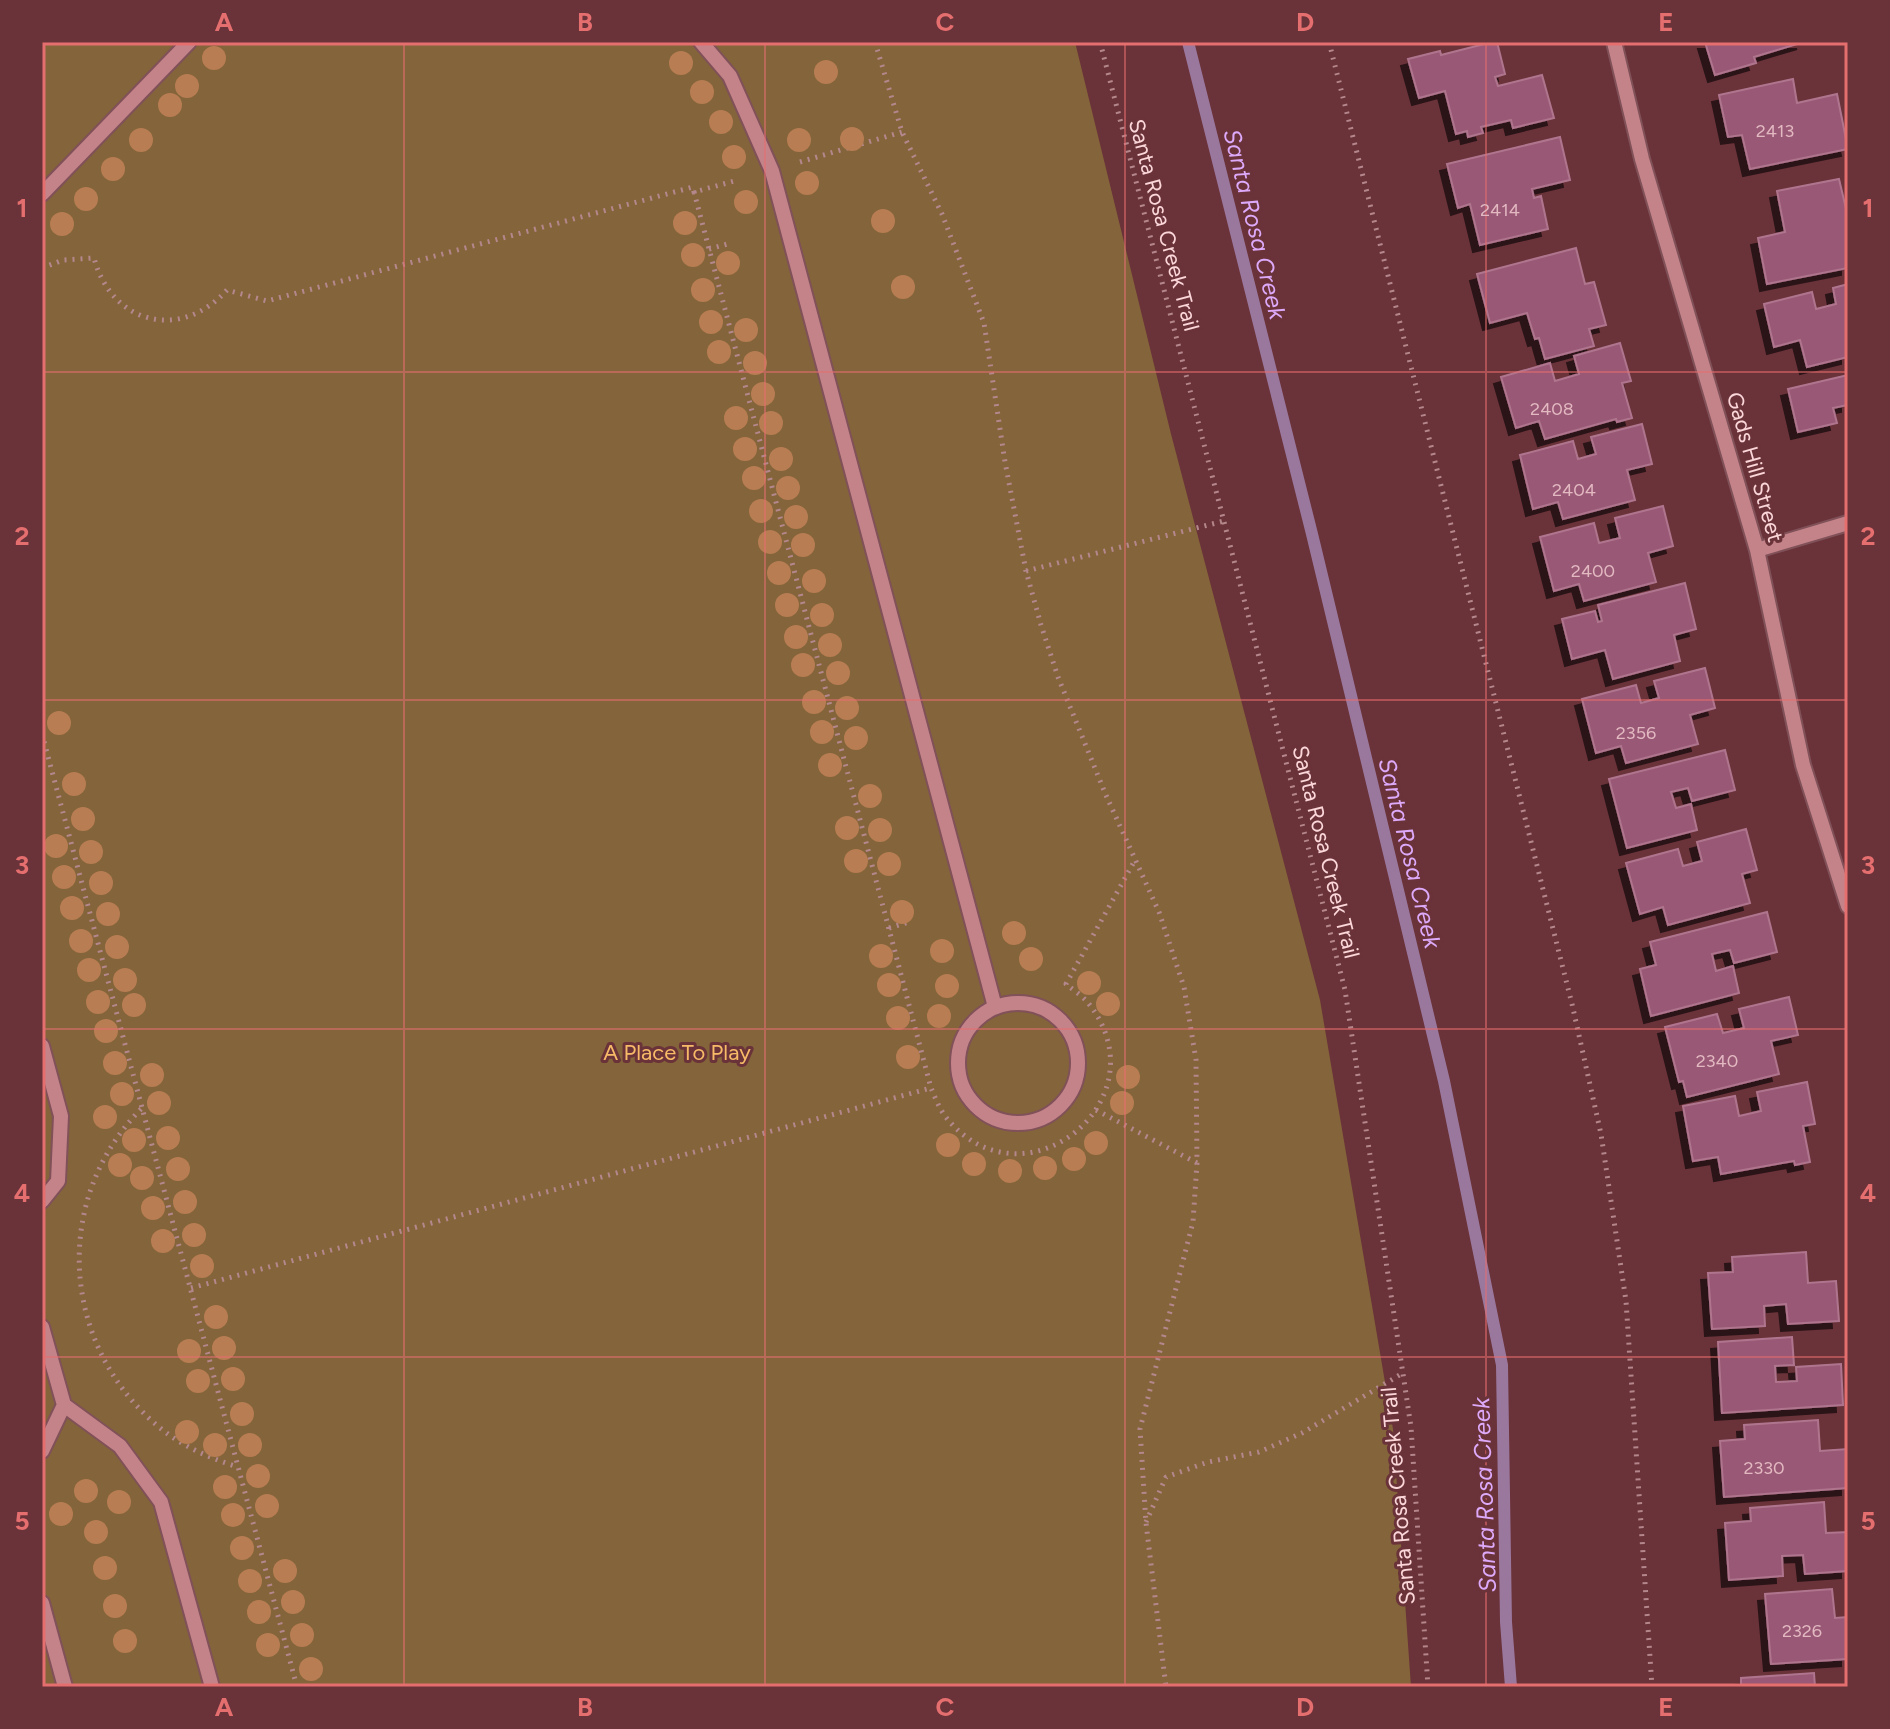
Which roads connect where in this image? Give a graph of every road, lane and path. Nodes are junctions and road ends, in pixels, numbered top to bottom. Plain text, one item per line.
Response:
1 (189, 42) edge
2 (701, 42) edge
3 (875, 42) edge
4 (1100, 42) edge
5 (1329, 42) edge
6 (1614, 42) edge
7 (902, 132) junction
8 (800, 162) dead end
9 (738, 180) dead end
10 (694, 192) junction
11 (42, 194) edge
12 (731, 243) dead end
13 (709, 249) junction
14 (42, 268) edge
15 (1224, 521) junction
16 (1848, 523) edge
17 (1757, 550) junction
18 (1026, 571) junction
19 (42, 734) edge
20 (1136, 859) junction
21 (1848, 906) edge
22 (912, 921) dead end
23 (889, 928) junction
24 (995, 1007) junction
25 (42, 1046) edge
26 (931, 1088) junction
27 (142, 1108) junction
28 (1096, 1110) junction
29 (1197, 1163) junction
30 (42, 1201) edge
31 (191, 1288) junction
32 (42, 1327) edge
33 (1403, 1373) junction
34 (64, 1405) junction
35 (42, 1451) edge
36 (238, 1467) junction
37 (1146, 1523) junction
38 (42, 1603) edge
39 (65, 1687) edge
40 (212, 1687) edge
41 (297, 1687) edge
42 (1166, 1687) edge
43 (1428, 1687) edge
44 (1652, 1687) edge

1 - 11 street
2 - 24 street
3 - 7 path
4 - 15 path, Santa Rosa Creek Trail
5 - 44 path
6 - 17 street, Gads Hill Street
7 - 8 path
7 - 18 path
9 - 10 path
10 - 13 path
10 - 14 path
12 - 13 path
13 - 23 path
15 - 18 path
15 - 33 path, Santa Rosa Creek Trail
16 - 17 street
17 - 21 street, Gads Hill Street
18 - 20 path
19 - 27 path
20 - 28 path
20 - 29 path
22 - 23 path
23 - 26 path
24 - 24 street
25 - 30 street
26 - 28 path
26 - 31 path
27 - 31 path
27 - 36 path
28 - 29 path
29 - 37 path
31 - 36 path
32 - 34 street
33 - 37 path
33 - 43 path, Santa Rosa Creek Trail
34 - 35 street
34 - 40 street
36 - 41 path
37 - 42 path
38 - 39 street

